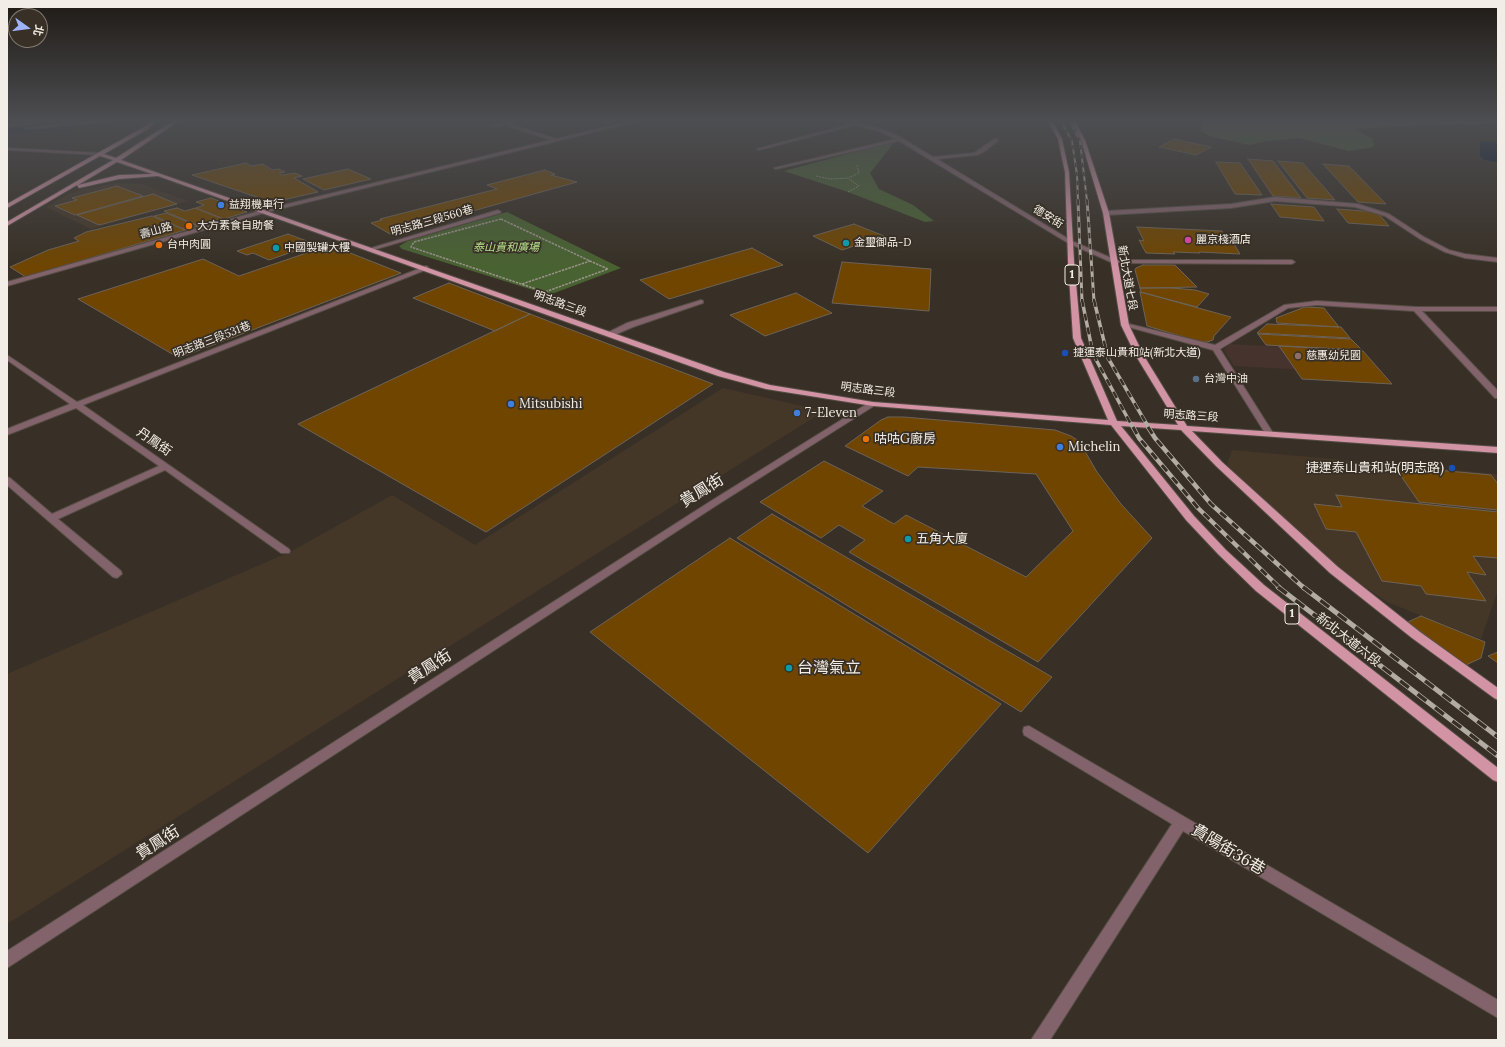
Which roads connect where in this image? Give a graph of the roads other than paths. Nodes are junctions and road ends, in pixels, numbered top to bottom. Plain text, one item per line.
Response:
1 (72, 170) edge
2 (100, 170) edge
3 (148, 170) edge
4 (435, 170) edge
5 (953, 170) edge
6 (1066, 170) edge
7 (1092, 170) edge
8 (164, 175) junction
9 (58, 194) junction
10 (7, 206) edge
11 (265, 210) junction
12 (498, 212) dead end
13 (1106, 213) junction
14 (7, 224) edge
15 (1070, 242) junction
16 (371, 249) junction
17 (1498, 260) edge
18 (1115, 262) junction
19 (1292, 262) dead end
20 (426, 268) junction
21 (7, 284) edge
22 (701, 302) dead end
23 (1416, 308) junction
24 (1498, 309) edge
25 (1125, 325) junction
26 (609, 334) junction
27 (1216, 348) junction
28 (7, 357) edge
29 (1498, 396) edge
30 (76, 404) junction
31 (873, 404) junction
32 (1114, 423) junction
33 (1184, 428) junction
34 (7, 432) edge
35 (1269, 433) junction
36 (1498, 450) edge
37 (166, 466) junction
38 (7, 480) edge
39 (51, 518) junction
40 (285, 551) dead end
41 (118, 574) dead end
42 (1498, 696) edge
43 (1029, 731) dead end
44 (1498, 776) edge
45 (1181, 822) junction
46 (7, 960) edge
47 (1498, 1010) edge
48 (1040, 1040) edge

1 - 10 main road
2 - 9 main road
3 - 8 main road, 明志路三段
4 - 11 street, 壽山路
5 - 15 street, 德安街
6 - 15 main road, 1
7 - 13 main road, 新北大道七段
8 - 9 main road
8 - 11 main road, 明志路三段
9 - 14 main road
11 - 16 main road, 明志路三段
11 - 21 street, 壽山路
12 - 16 street, 明志路三段560巷
13 - 17 street
13 - 18 main road, 新北大道七段
15 - 18 street, 德安街
15 - 32 main road, 1
16 - 20 main road, 明志路三段
18 - 19 street
18 - 25 main road, 新北大道七段
20 - 26 main road, 明志路三段
20 - 30 street, 明志路三段531巷
22 - 26 street
23 - 24 street
23 - 27 street
23 - 29 street
25 - 27 street
25 - 33 main road, 新北大道七段
26 - 31 main road, 明志路三段
27 - 35 street
28 - 30 street, 丹鳳街
30 - 34 street, 明志路三段531巷
30 - 37 street, 丹鳳街
31 - 32 main road, 明志路三段
31 - 46 street, 貴鳳街
32 - 33 main road, 明志路三段
32 - 44 main road, 新北大道六段 / 1
33 - 35 main road, 明志路三段
33 - 42 main road
35 - 36 main road, 明志路三段
37 - 39 street
37 - 40 street, 丹鳳街
38 - 39 street
39 - 41 street
43 - 45 street
45 - 47 street, 貴陽街36巷
45 - 48 street, 貴陽街36巷

